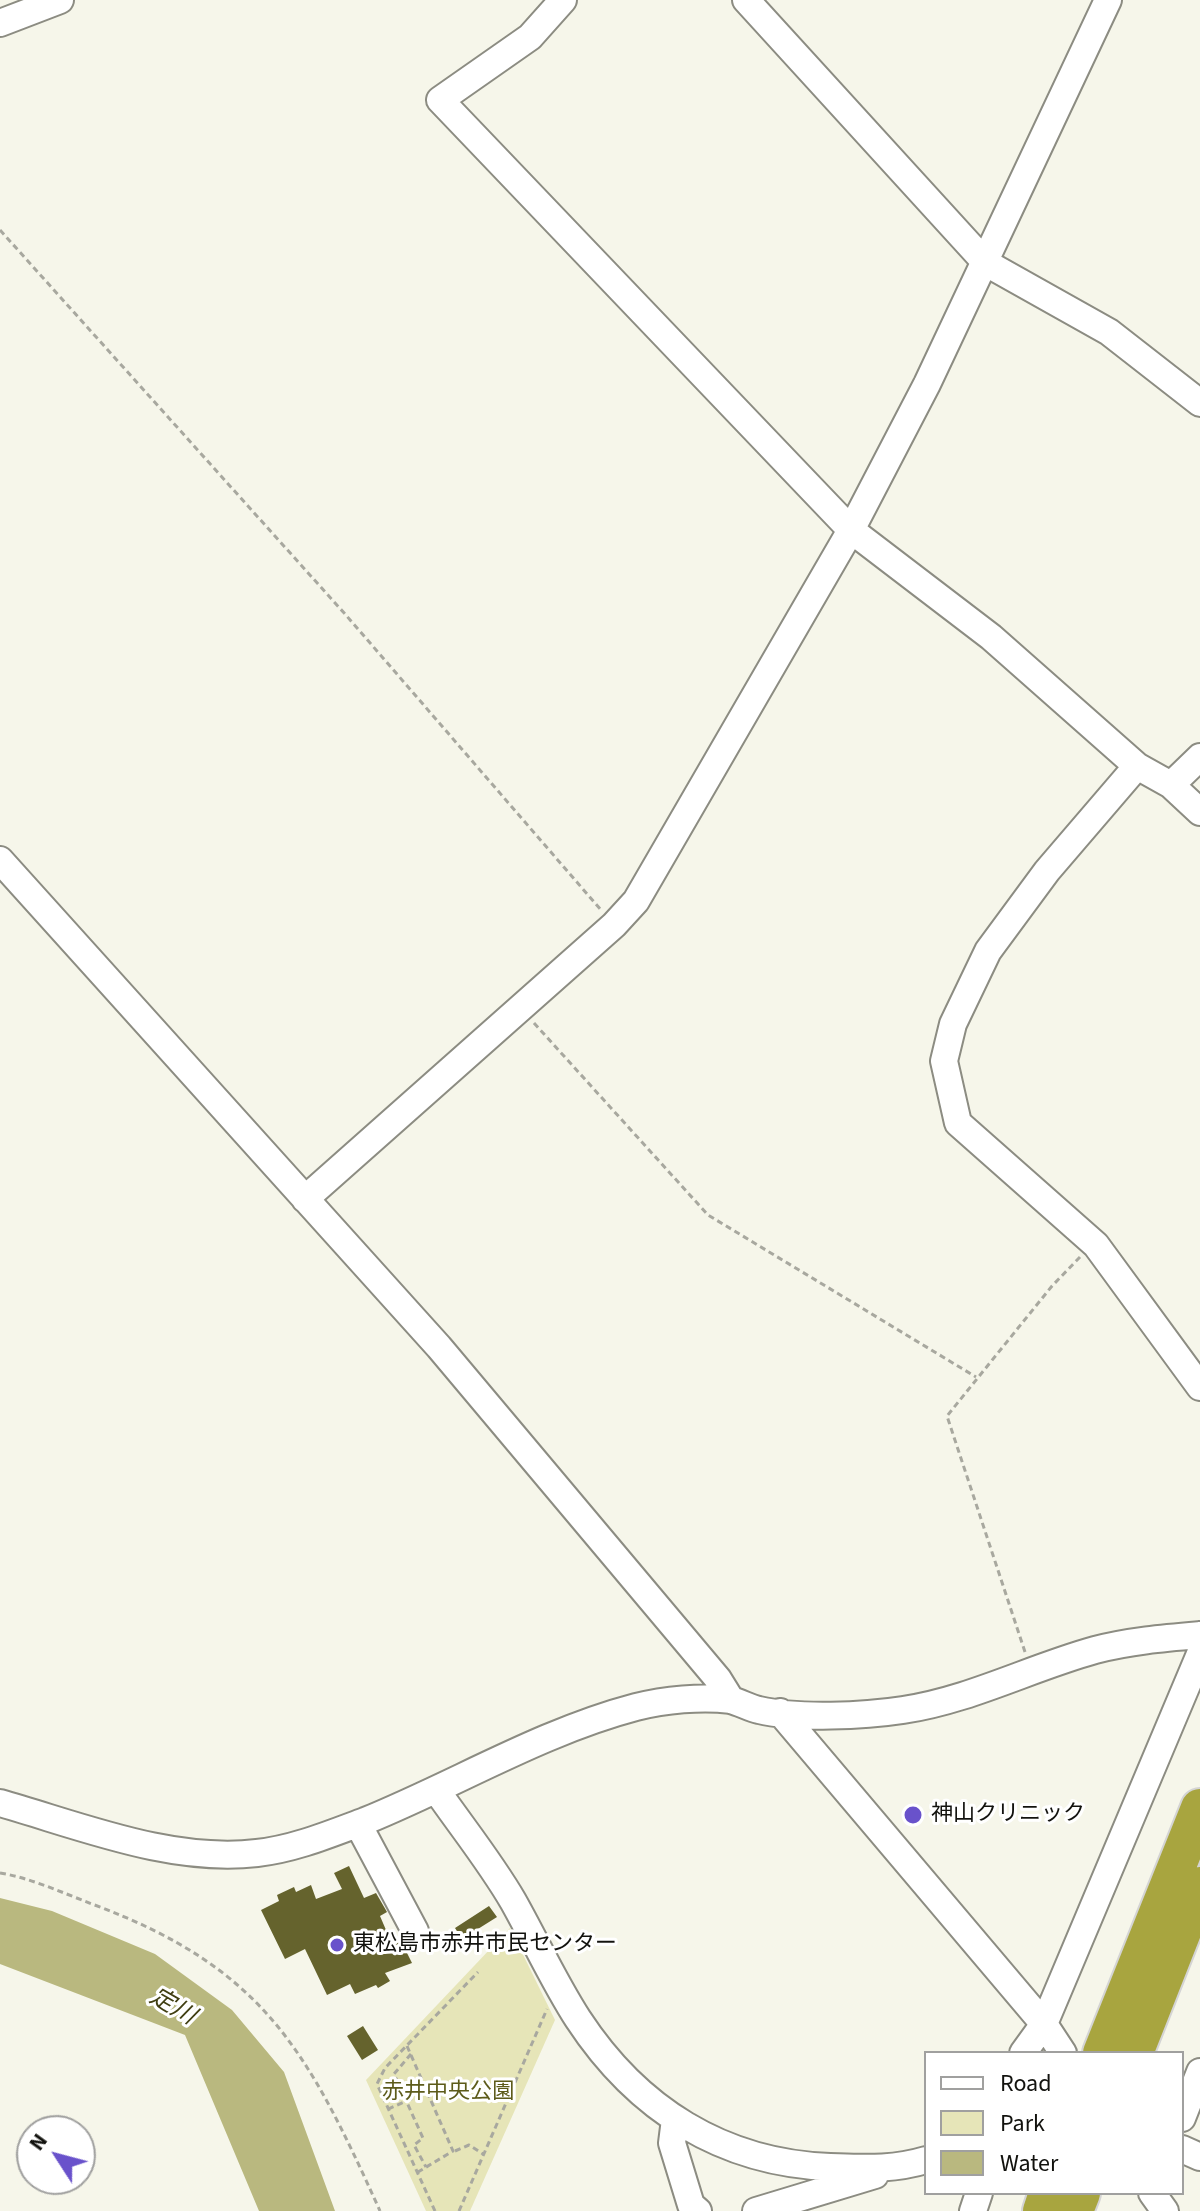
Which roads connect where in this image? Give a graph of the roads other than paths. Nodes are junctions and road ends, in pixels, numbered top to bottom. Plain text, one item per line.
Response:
1 (60, 0) edge
2 (563, 0) edge
3 (746, 0) edge
4 (1108, 0) edge
5 (0, 23) edge
6 (986, 263) junction
7 (1200, 403) edge
8 (851, 530) junction
9 (1200, 757) edge
10 (1137, 766) junction
11 (1171, 785) junction
12 (1200, 812) edge
13 (0, 860) edge
14 (305, 1199) junction
15 (1200, 1387) edge
16 (1200, 1635) edge
17 (1200, 1654) edge
18 (731, 1700) junction
19 (780, 1712) junction
20 (437, 1791) junction
21 (0, 1803) edge
22 (1200, 1808) edge
23 (358, 1824) junction
24 (1200, 1886) edge
25 (415, 1931) dead end
26 (1044, 2024) junction
27 (1024, 2051) edge
28 (1062, 2051) edge
29 (1103, 2051) edge
30 (1135, 2051) edge
31 (1200, 2072) edge
32 (1184, 2113) edge
33 (675, 2119) junction
34 (924, 2161) edge
35 (897, 2169) junction
36 (698, 2211) edge
37 (756, 2211) edge

1 - 5 street
2 - 8 street
3 - 6 street
4 - 6 street
6 - 7 street
6 - 8 street
8 - 10 street
8 - 14 street
9 - 11 street
10 - 11 street
10 - 15 street
11 - 12 street
13 - 14 street
14 - 18 street
16 - 19 street
17 - 26 street
18 - 19 street
18 - 20 street
19 - 26 street
20 - 23 street
20 - 33 street
21 - 23 street
22 - 29 highway
23 - 25 street
24 - 30 highway
26 - 27 street
26 - 28 street
31 - 32 street
33 - 35 street
33 - 36 street
34 - 35 street
35 - 37 street

